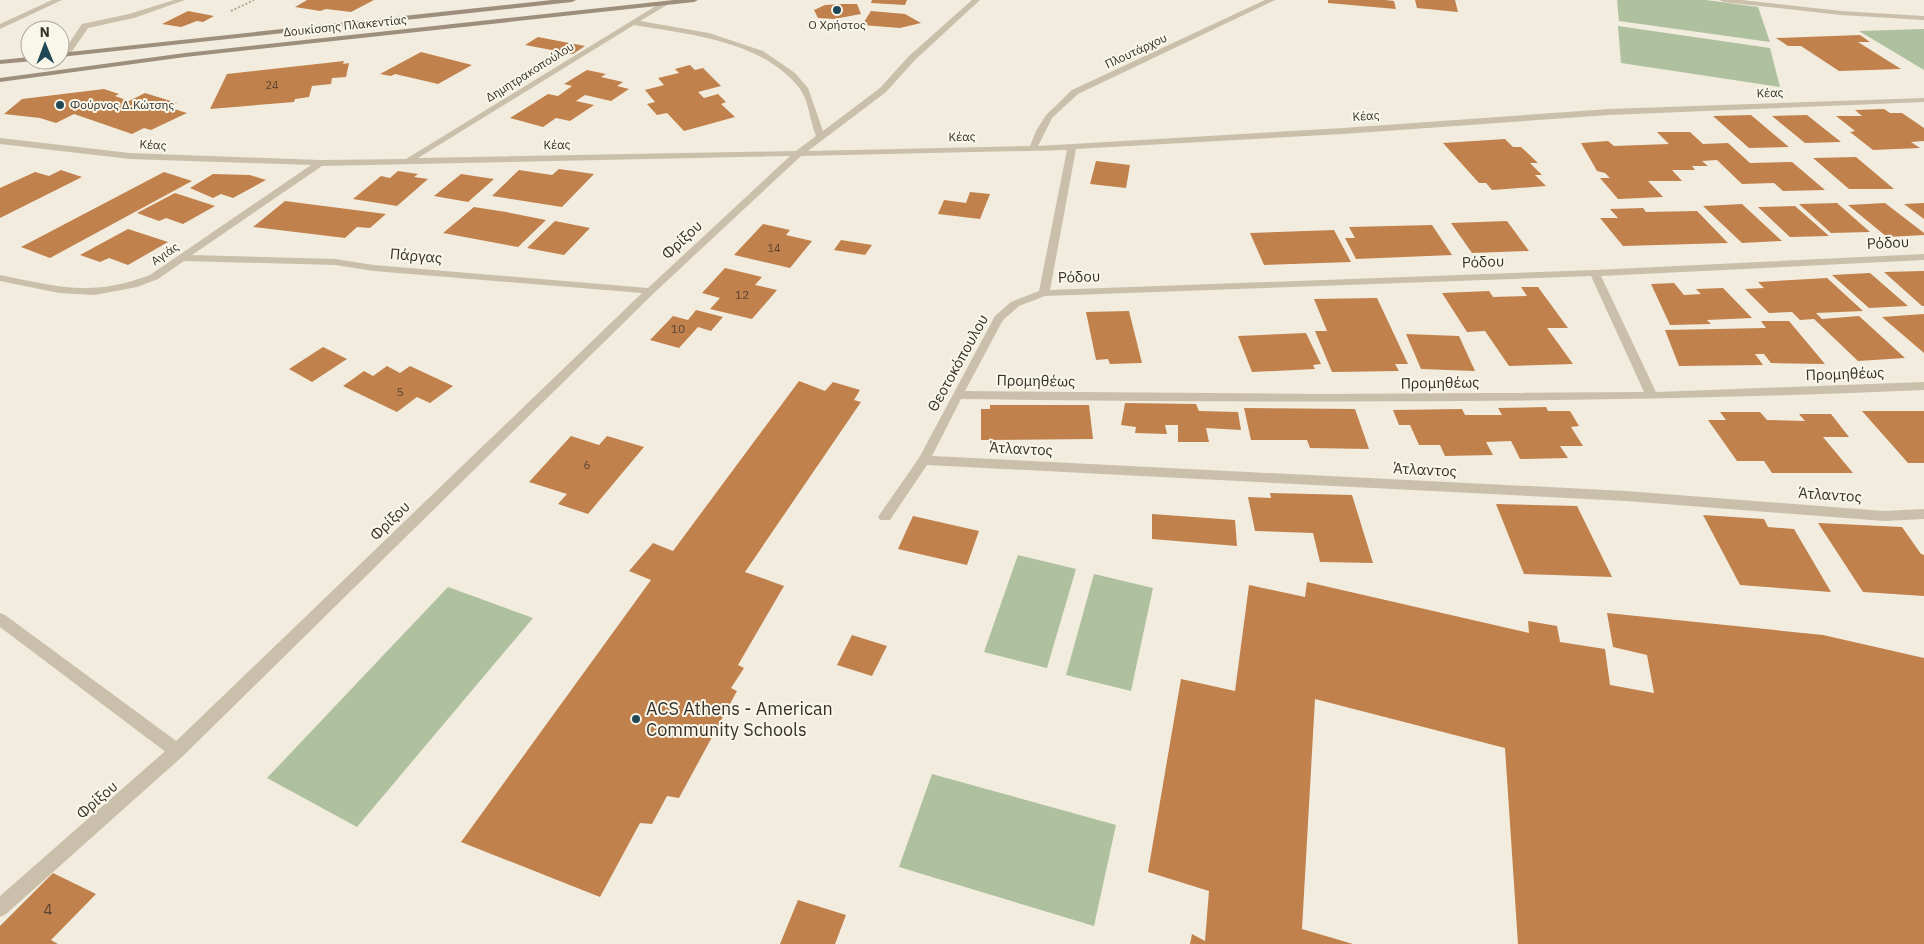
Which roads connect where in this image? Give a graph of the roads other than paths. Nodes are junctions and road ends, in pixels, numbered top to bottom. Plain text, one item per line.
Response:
1 (58, 0) edge
2 (181, 0) edge
3 (572, 0) edge
4 (694, 0) edge
5 (976, 0) edge
6 (1271, 0) edge
7 (1723, 0) edge
8 (528, 2) edge
9 (664, 3) junction
10 (521, 18) junction
11 (1924, 18) edge
12 (632, 22) junction
13 (0, 27) edge
14 (70, 45) edge
15 (70, 54) edge
16 (20, 59) edge
17 (0, 62) edge
18 (13, 78) joint
19 (0, 81) edge
20 (1924, 100) edge
21 (820, 135) junction
22 (0, 141) edge
23 (1072, 147) junction
24 (1033, 148) junction
25 (799, 153) junction
26 (408, 161) junction
27 (320, 163) junction
28 (1924, 257) edge
29 (180, 258) junction
30 (1596, 273) junction
31 (0, 278) edge
32 (650, 291) junction
33 (1044, 293) junction
34 (1924, 386) edge
35 (957, 395) junction
36 (1652, 396) junction
37 (924, 460) junction
38 (1924, 514) edge
39 (885, 517) dead end
40 (0, 619) edge
41 (177, 751) junction
42 (0, 908) edge

1 - 13 street
2 - 14 street
3 - 8 main road, Δουκίσσης Πλακεντίας
4 - 9 main road, Δουκίσσης Πλακεντίας
5 - 21 street, Φρίξου
6 - 24 street, Πλουτάρχου
7 - 11 street
8 - 10 main road
8 - 15 main road, Δουκίσσης Πλακεντίας
9 - 10 main road, Δουκίσσης Πλακεντίας
9 - 12 street, Δημητρακοπούλου
10 - 18 main road, Δουκίσσης Πλακεντίας
12 - 21 street
12 - 26 street, Δημητρακοπούλου
16 - 17 main road
18 - 19 street
20 - 23 street, Κέας
21 - 25 street, Φρίξου
22 - 27 street, Κέας
23 - 24 street, Κέας
23 - 33 street
24 - 25 street, Κέας
25 - 26 street, Κέας
25 - 32 street, Φρίξου
26 - 27 street, Κέας
27 - 29 street, Αγιάς
28 - 30 street, Ρόδου
29 - 31 street, Αγιάς
29 - 32 street, Πάργας
30 - 33 street, Ρόδου
30 - 36 street
32 - 41 street, Φρίξου
33 - 35 street, Θεοτοκόπουλου
34 - 36 street, Προμηθέως
35 - 36 street, Προμηθέως
35 - 37 street, Θεοτοκόπουλου
37 - 38 street, Άτλαντος
37 - 39 street, Θεοτοκόπουλου
40 - 41 street
41 - 42 street, Φρίξου

